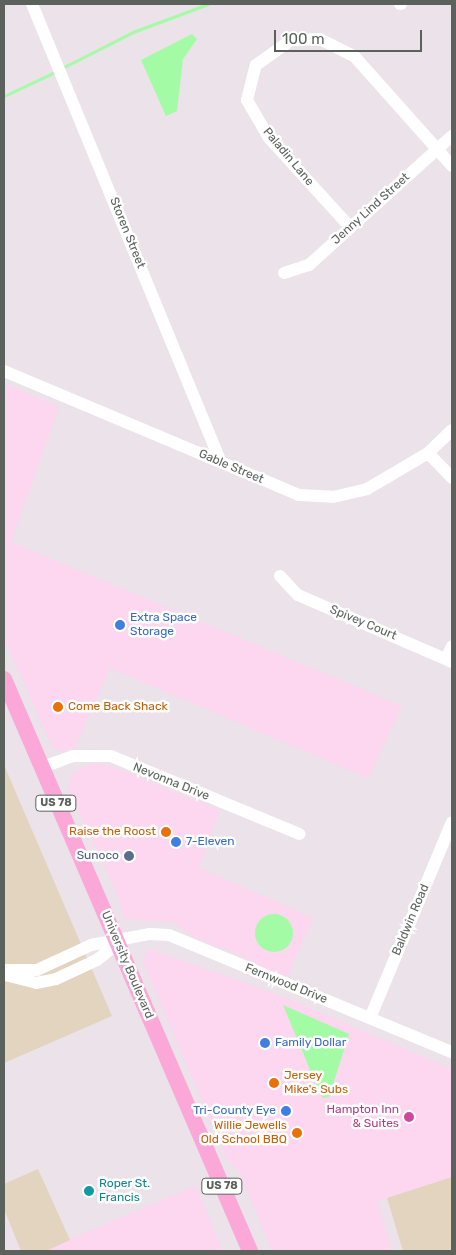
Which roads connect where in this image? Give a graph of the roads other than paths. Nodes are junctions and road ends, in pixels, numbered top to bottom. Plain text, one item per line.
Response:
1 (32, 4) edge
2 (452, 136) edge
3 (436, 150) junction
4 (452, 166) edge
5 (350, 228) junction
6 (284, 273) dead end
7 (4, 371) edge
8 (452, 430) edge
9 (428, 453) junction
10 (221, 462) junction
11 (452, 478) edge
12 (280, 576) dead end
13 (452, 646) edge
14 (449, 660) edge
15 (4, 679) edge
16 (40, 768) junction
17 (452, 822) edge
18 (299, 834) dead end
19 (118, 942) junction
20 (4, 972) edge
21 (370, 1018) junction
22 (452, 1052) edge
23 (250, 1251) edge

1 - 10 street, Storen Street
2 - 3 street, Jenny Lind Street
3 - 4 street, Paladin Lane
3 - 5 street, Jenny Lind Street
3 - 5 street, Paladin Lane
5 - 6 street, Jenny Lind Street
7 - 10 street, Gable Street
8 - 9 street, Gable Street
9 - 10 street, Gable Street
9 - 11 street
12 - 14 street, Spivey Court
13 - 14 street
15 - 16 main road, University Boulevard / US 78
16 - 18 street, Nevonna Drive
16 - 19 main road, University Boulevard / US 78
17 - 21 street, Baldwin Road
19 - 20 street, Fernwood Drive
19 - 21 street, Fernwood Drive
19 - 23 main road, University Boulevard / US 78
21 - 22 street, Fernwood Drive

